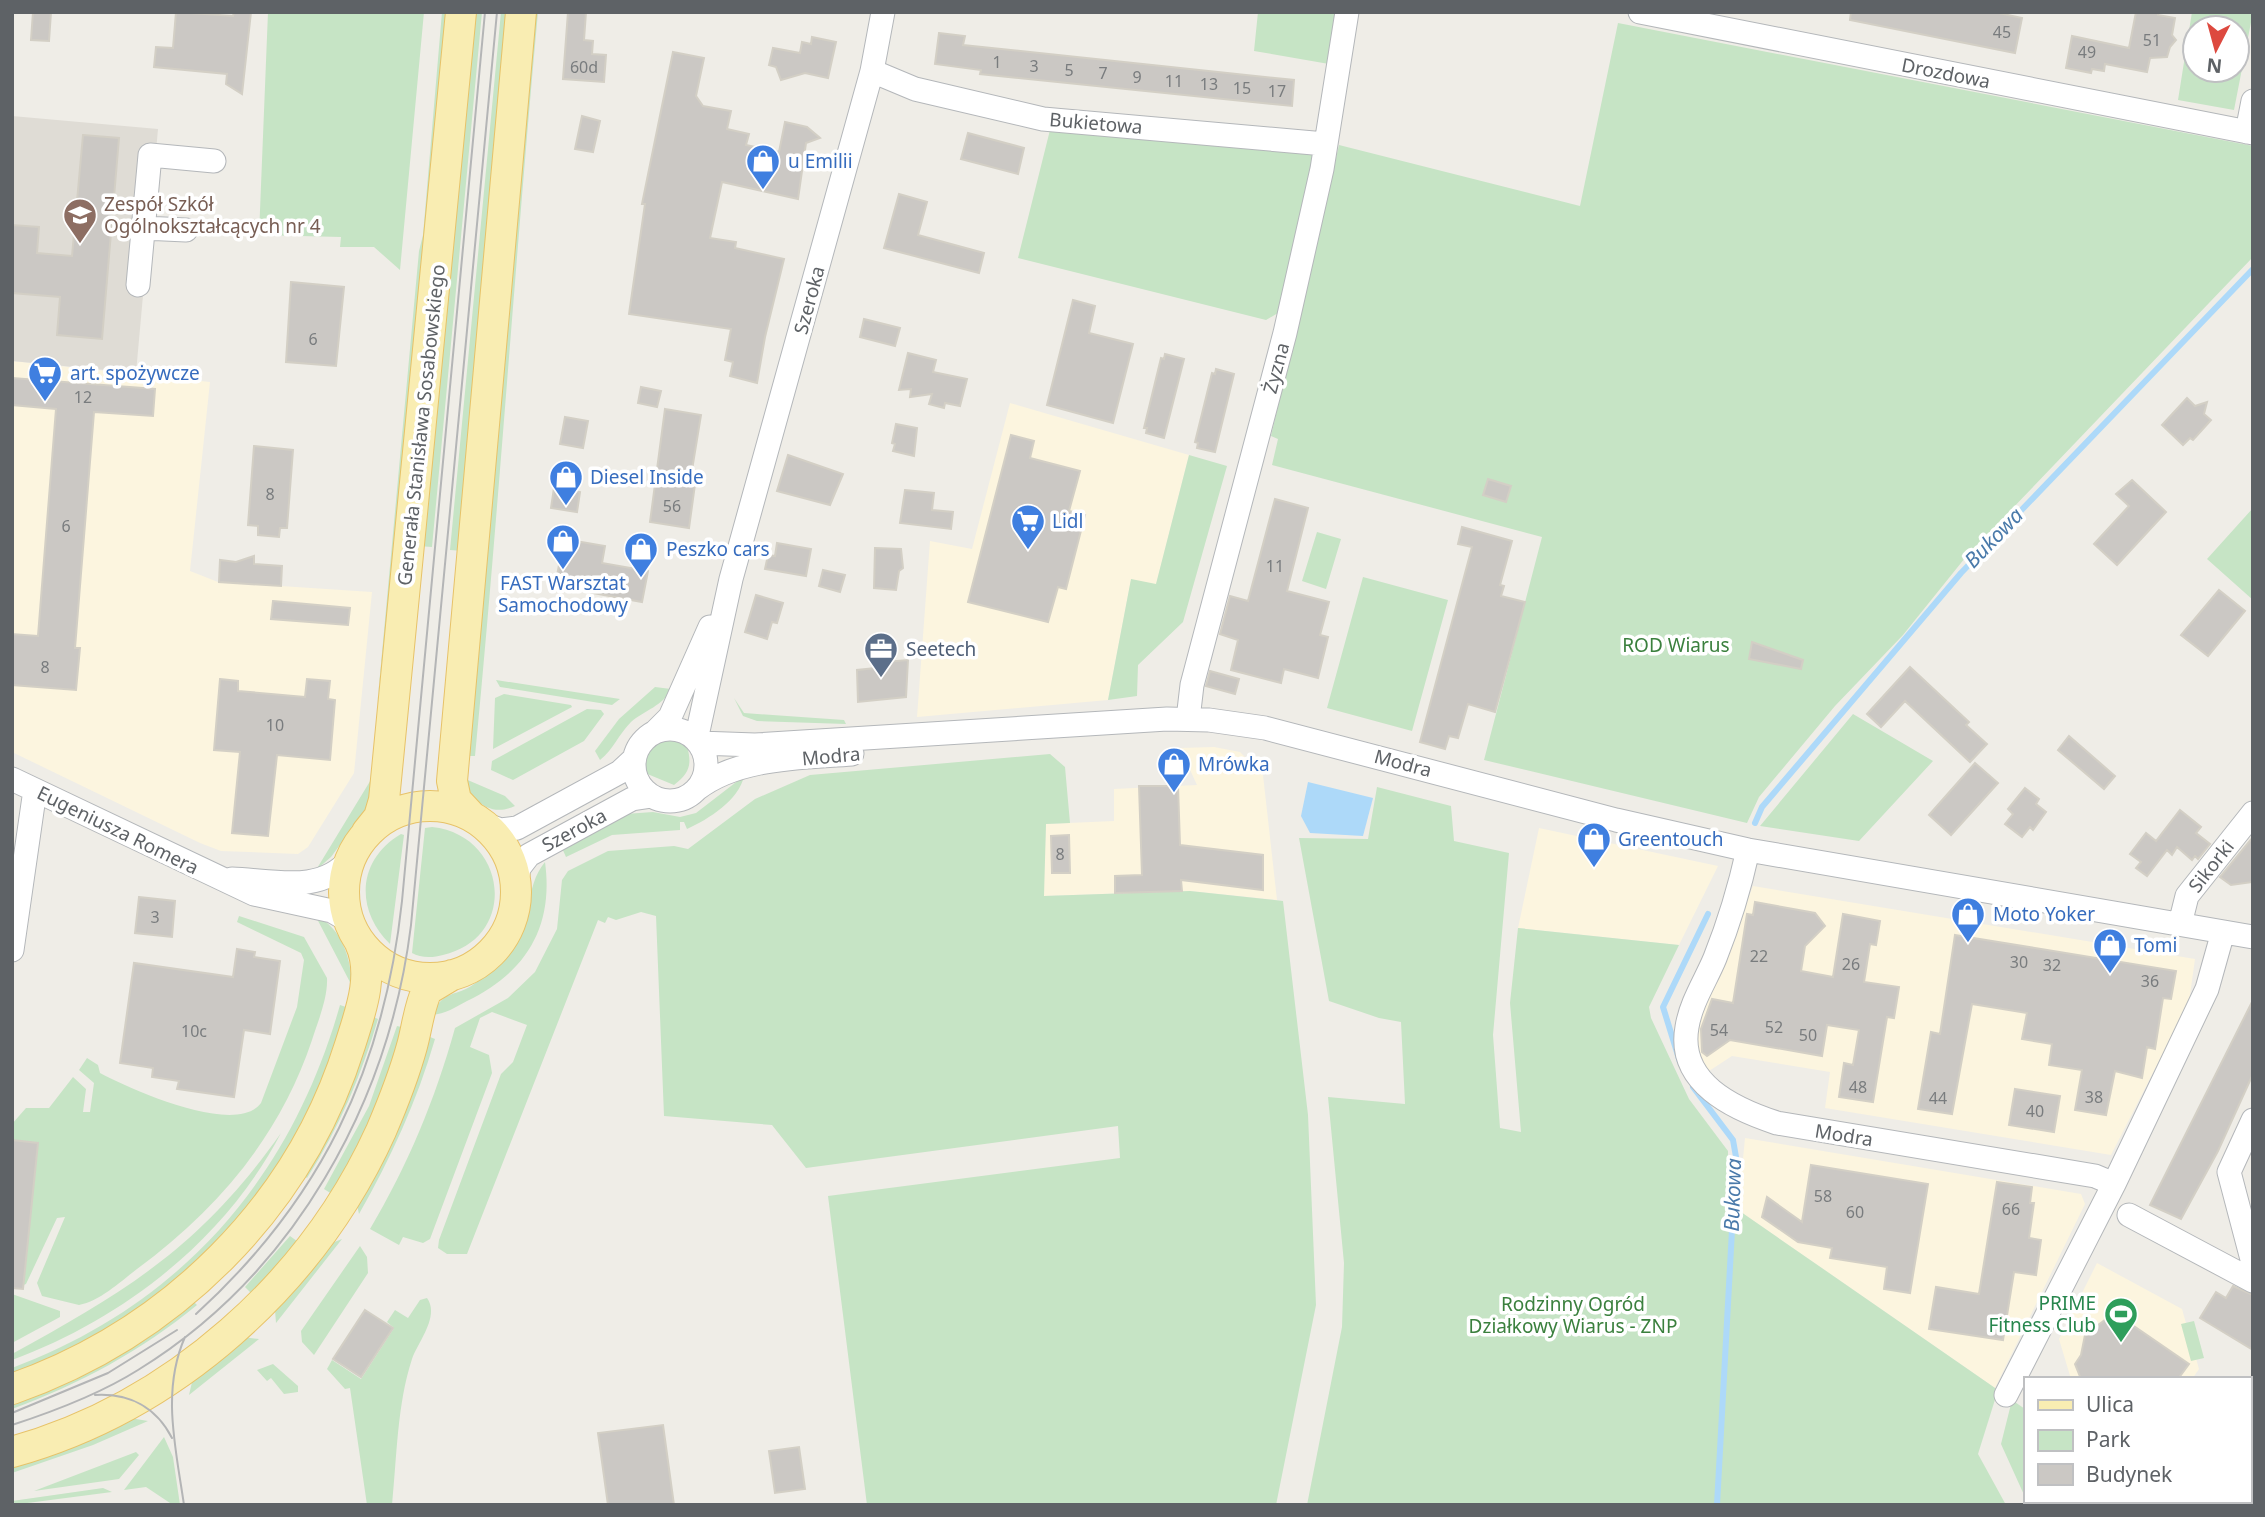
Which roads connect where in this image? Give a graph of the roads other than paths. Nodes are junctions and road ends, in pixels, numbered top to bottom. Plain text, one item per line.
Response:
1 (461, 12) edge
2 (521, 12) edge
3 (883, 12) edge
4 (1347, 12) edge
5 (1640, 12) edge
6 (872, 71) junction
7 (2253, 101) edge
8 (2250, 133) edge
9 (1325, 144) junction
10 (214, 160) dead end
11 (143, 228) junction
12 (186, 230) dead end
13 (138, 285) dead end
14 (729, 586) junction
15 (1188, 719) junction
16 (1054, 728) junction
17 (655, 732) junction
18 (699, 743) junction
19 (634, 759) junction
20 (12, 779) edge
21 (697, 789) junction
22 (35, 790) junction
23 (652, 796) junction
24 (2253, 813) edge
25 (477, 819) junction
26 (367, 832) junction
27 (1748, 850) junction
28 (350, 859) junction
29 (224, 878) junction
30 (516, 886) junction
31 (2180, 924) junction
32 (2223, 932) junction
33 (356, 936) junction
34 (2253, 937) edge
35 (12, 950) edge
36 (452, 975) junction
37 (2253, 1120) edge
38 (2114, 1184) junction
39 (2129, 1215) dead end
40 (2251, 1272) edge
41 (12, 1389) edge
42 (2006, 1395) dead end
43 (12, 1452) edge

1 - 26 main road, Generała Stanisława Sosabowskiego
2 - 25 main road
3 - 6 street, Szeroka
4 - 9 street, Żyzna
5 - 8 street, Drozdowa
6 - 9 street, Bukietowa
6 - 14 street, Szeroka
7 - 8 street
9 - 15 street, Żyzna
10 - 11 street
11 - 12 street
11 - 13 street
14 - 17 street, Szeroka
14 - 18 street, Szeroka
15 - 16 street, Modra
15 - 27 street, Modra
16 - 18 street, Modra
16 - 21 street, Modra
17 - 18 street
17 - 19 street
18 - 21 street
19 - 23 street
19 - 25 street, Szeroka
20 - 22 street, Eugeniusza Romera
21 - 23 street
22 - 29 street, Eugeniusza Romera
22 - 35 street
23 - 30 street, Szeroka
24 - 31 street, Sikorki
25 - 26 main road
25 - 30 main road
26 - 28 main road
27 - 31 street, Modra
27 - 38 street, Modra
28 - 29 street, Eugeniusza Romera
28 - 33 main road
29 - 33 street, Eugeniusza Romera
30 - 36 main road
31 - 32 street, Modra
32 - 34 street, Modra
32 - 38 street
33 - 36 main road
33 - 41 main road
36 - 43 main road
37 - 40 street
38 - 42 street
39 - 40 street

